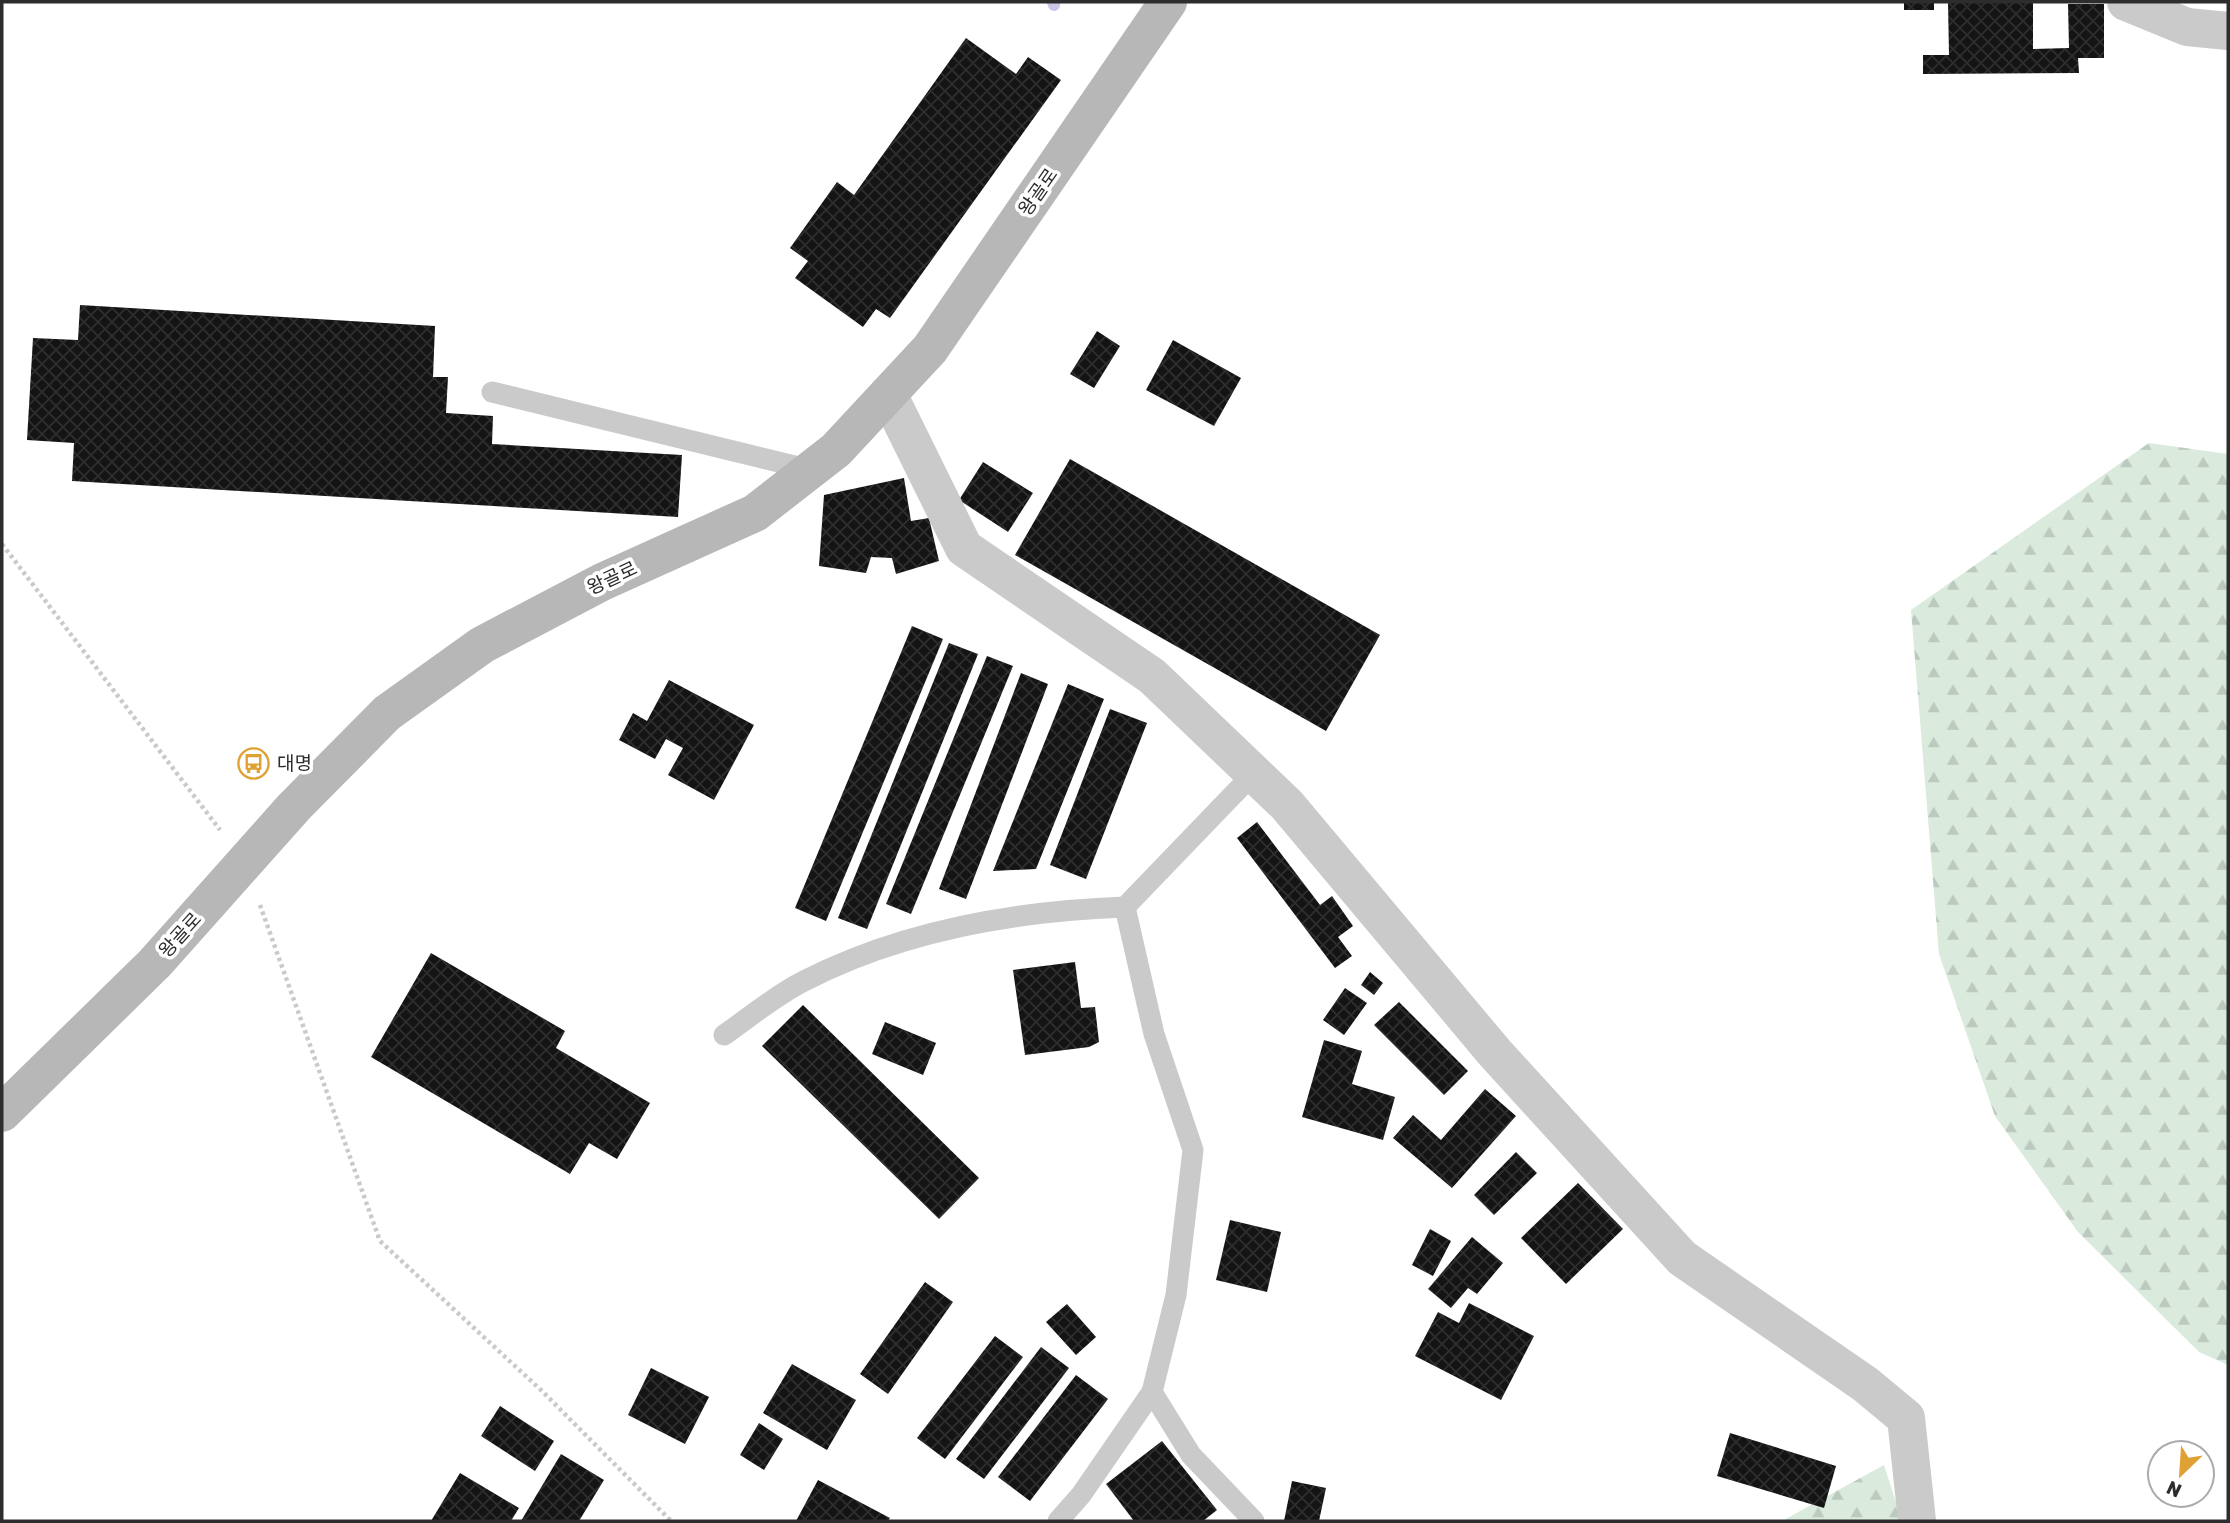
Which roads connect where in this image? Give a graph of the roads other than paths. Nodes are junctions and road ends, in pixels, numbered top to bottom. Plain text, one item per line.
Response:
1 (1168, 2) edge
2 (2126, 2) edge
3 (2228, 31) edge
4 (492, 392) dead end
5 (888, 394) junction
6 (811, 470) junction
7 (1254, 773) junction
8 (1125, 907) junction
9 (724, 1035) dead end
10 (2, 1113) edge
11 (1152, 1392) junction
12 (1058, 1521) edge
13 (1255, 1521) edge
14 (1918, 1521) edge

1 - 5 main road, 왕골로
2 - 3 street
4 - 6 lane
5 - 6 main road, 왕골로
5 - 7 street
6 - 10 main road, 왕골로
7 - 8 lane
7 - 14 street
8 - 9 lane
8 - 11 lane
11 - 12 lane
11 - 13 lane

